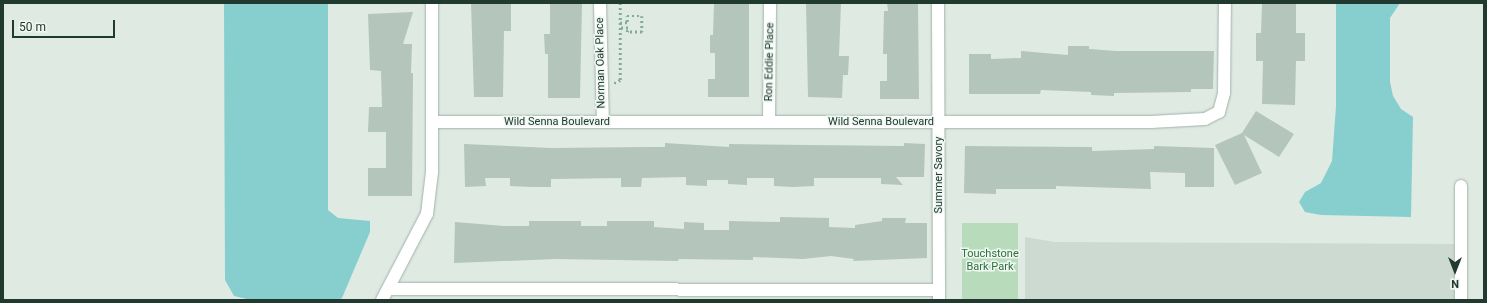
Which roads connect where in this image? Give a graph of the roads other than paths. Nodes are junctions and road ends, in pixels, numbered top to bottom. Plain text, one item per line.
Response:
1 (432, 3) edge
2 (600, 3) edge
3 (770, 3) edge
4 (938, 3) edge
5 (1225, 3) edge
6 (432, 122) junction
7 (603, 122) junction
8 (769, 122) junction
9 (940, 122) junction
10 (1462, 186) dead end
11 (388, 289) junction
12 (939, 295) edge
13 (382, 300) edge
14 (1461, 300) edge

1 - 6 street
2 - 7 street, Norman Oak Place
3 - 8 street, Ron Eddie Place
4 - 9 street, Summer Savory
5 - 9 street, Wild Senna Boulevard
6 - 7 street, Wild Senna Boulevard
6 - 11 street
7 - 8 street, Wild Senna Boulevard
8 - 9 street, Wild Senna Boulevard
9 - 12 street, Summer Savory
10 - 14 street
11 - 12 street
11 - 13 street

